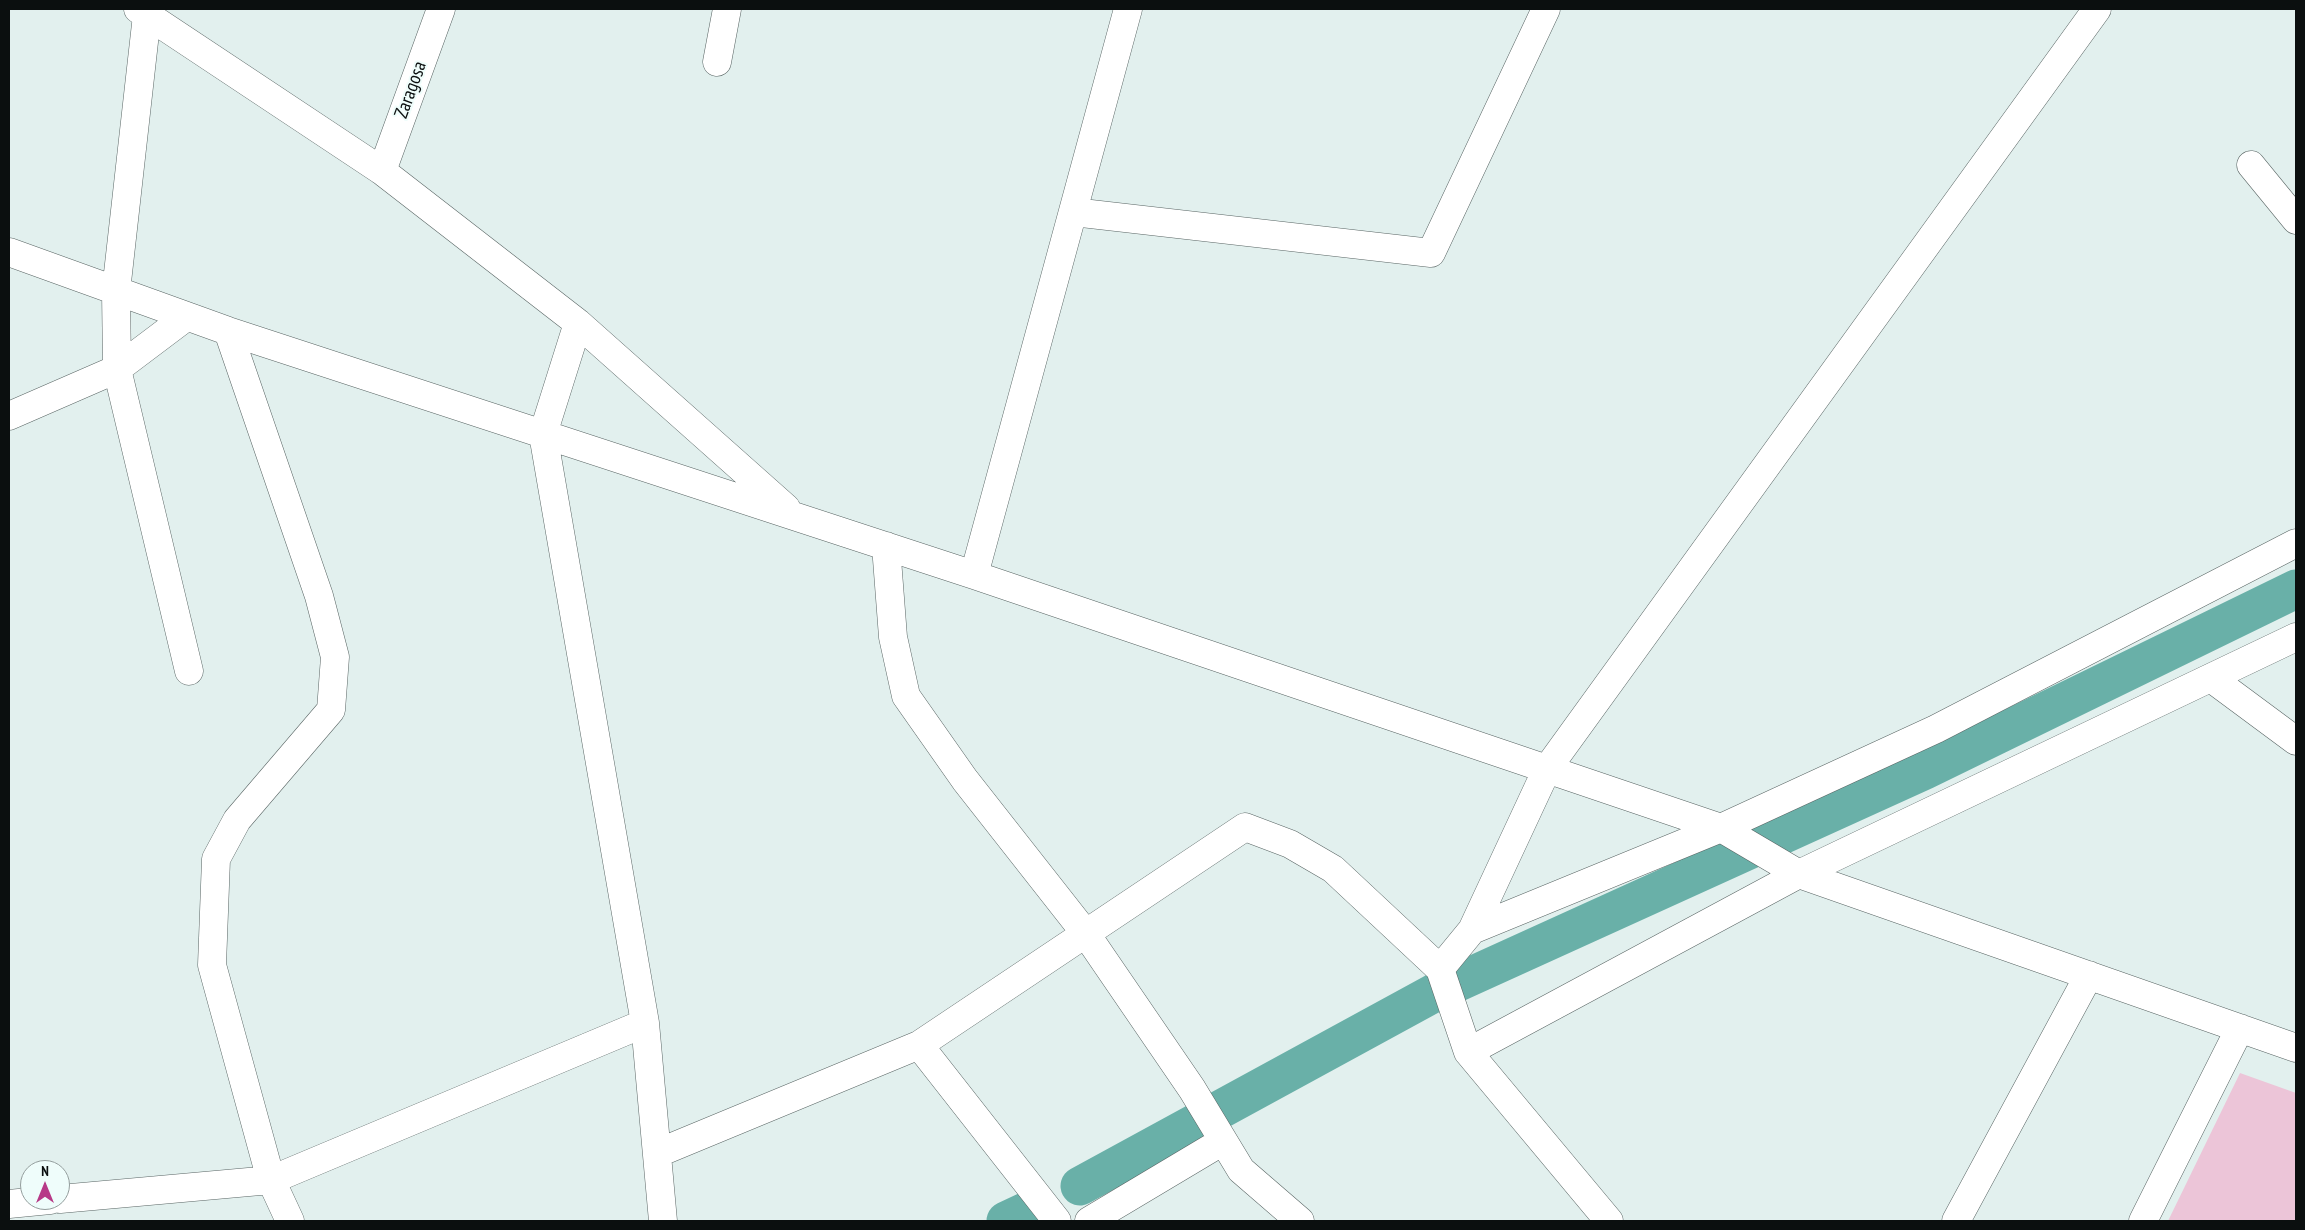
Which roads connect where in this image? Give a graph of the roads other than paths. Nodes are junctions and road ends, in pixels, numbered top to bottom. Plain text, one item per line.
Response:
1 (441, 9) edge
2 (727, 9) edge
3 (1128, 9) edge
4 (1546, 9) edge
5 (2097, 9) edge
6 (143, 12) edge
7 (716, 62) dead end
8 (2251, 165) dead end
9 (382, 171) junction
10 (1072, 212) junction
11 (2296, 220) edge
12 (9, 252) edge
13 (116, 291) junction
14 (186, 316) junction
15 (578, 323) junction
16 (228, 331) junction
17 (117, 369) junction
18 (9, 416) edge
19 (543, 434) junction
20 (794, 516) junction
21 (2296, 543) edge
22 (886, 546) junction
23 (974, 575) junction
24 (2296, 637) edge
25 (189, 671) dead end
26 (2211, 678) junction
27 (2296, 740) edge
28 (1547, 769) junction
29 (1721, 828) junction
30 (1799, 874) junction
31 (1472, 930) junction
32 (1086, 934) junction
33 (1440, 969) junction
34 (2089, 975) junction
35 (645, 1023) junction
36 (2240, 1028) junction
37 (919, 1045) junction
38 (2296, 1048) edge
39 (1468, 1052) junction
40 (1224, 1142) junction
41 (658, 1153) junction
42 (271, 1180) junction
43 (70, 1198) edge
44 (290, 1221) edge
45 (664, 1221) edge
46 (1057, 1221) edge
47 (1089, 1221) edge
48 (1300, 1221) edge
49 (1609, 1221) edge
50 (1956, 1221) edge
51 (2143, 1221) edge

1 - 9 street, Zaragosa
2 - 7 street
3 - 10 street
4 - 10 street
5 - 28 street
6 - 9 street
6 - 13 street
8 - 11 street
9 - 15 street
10 - 23 street
12 - 13 street
13 - 14 street
13 - 17 street
14 - 16 street
14 - 17 street
15 - 19 street
15 - 20 street
16 - 19 street
16 - 42 street
17 - 18 street
17 - 25 street
19 - 20 street
19 - 35 street
20 - 22 street
21 - 29 street
22 - 23 street
22 - 32 street
23 - 28 street
24 - 26 street
26 - 27 street
26 - 30 street
28 - 29 street
28 - 31 street
29 - 30 street
29 - 31 street
30 - 34 street
30 - 39 street
31 - 33 street
32 - 33 street
32 - 37 street
32 - 40 street
33 - 39 street
34 - 36 street
34 - 50 street
35 - 41 street
35 - 42 street
36 - 38 street
36 - 51 street
37 - 41 street
37 - 46 street
39 - 49 street
40 - 47 street
40 - 48 street
41 - 45 street
42 - 43 street
42 - 44 street

